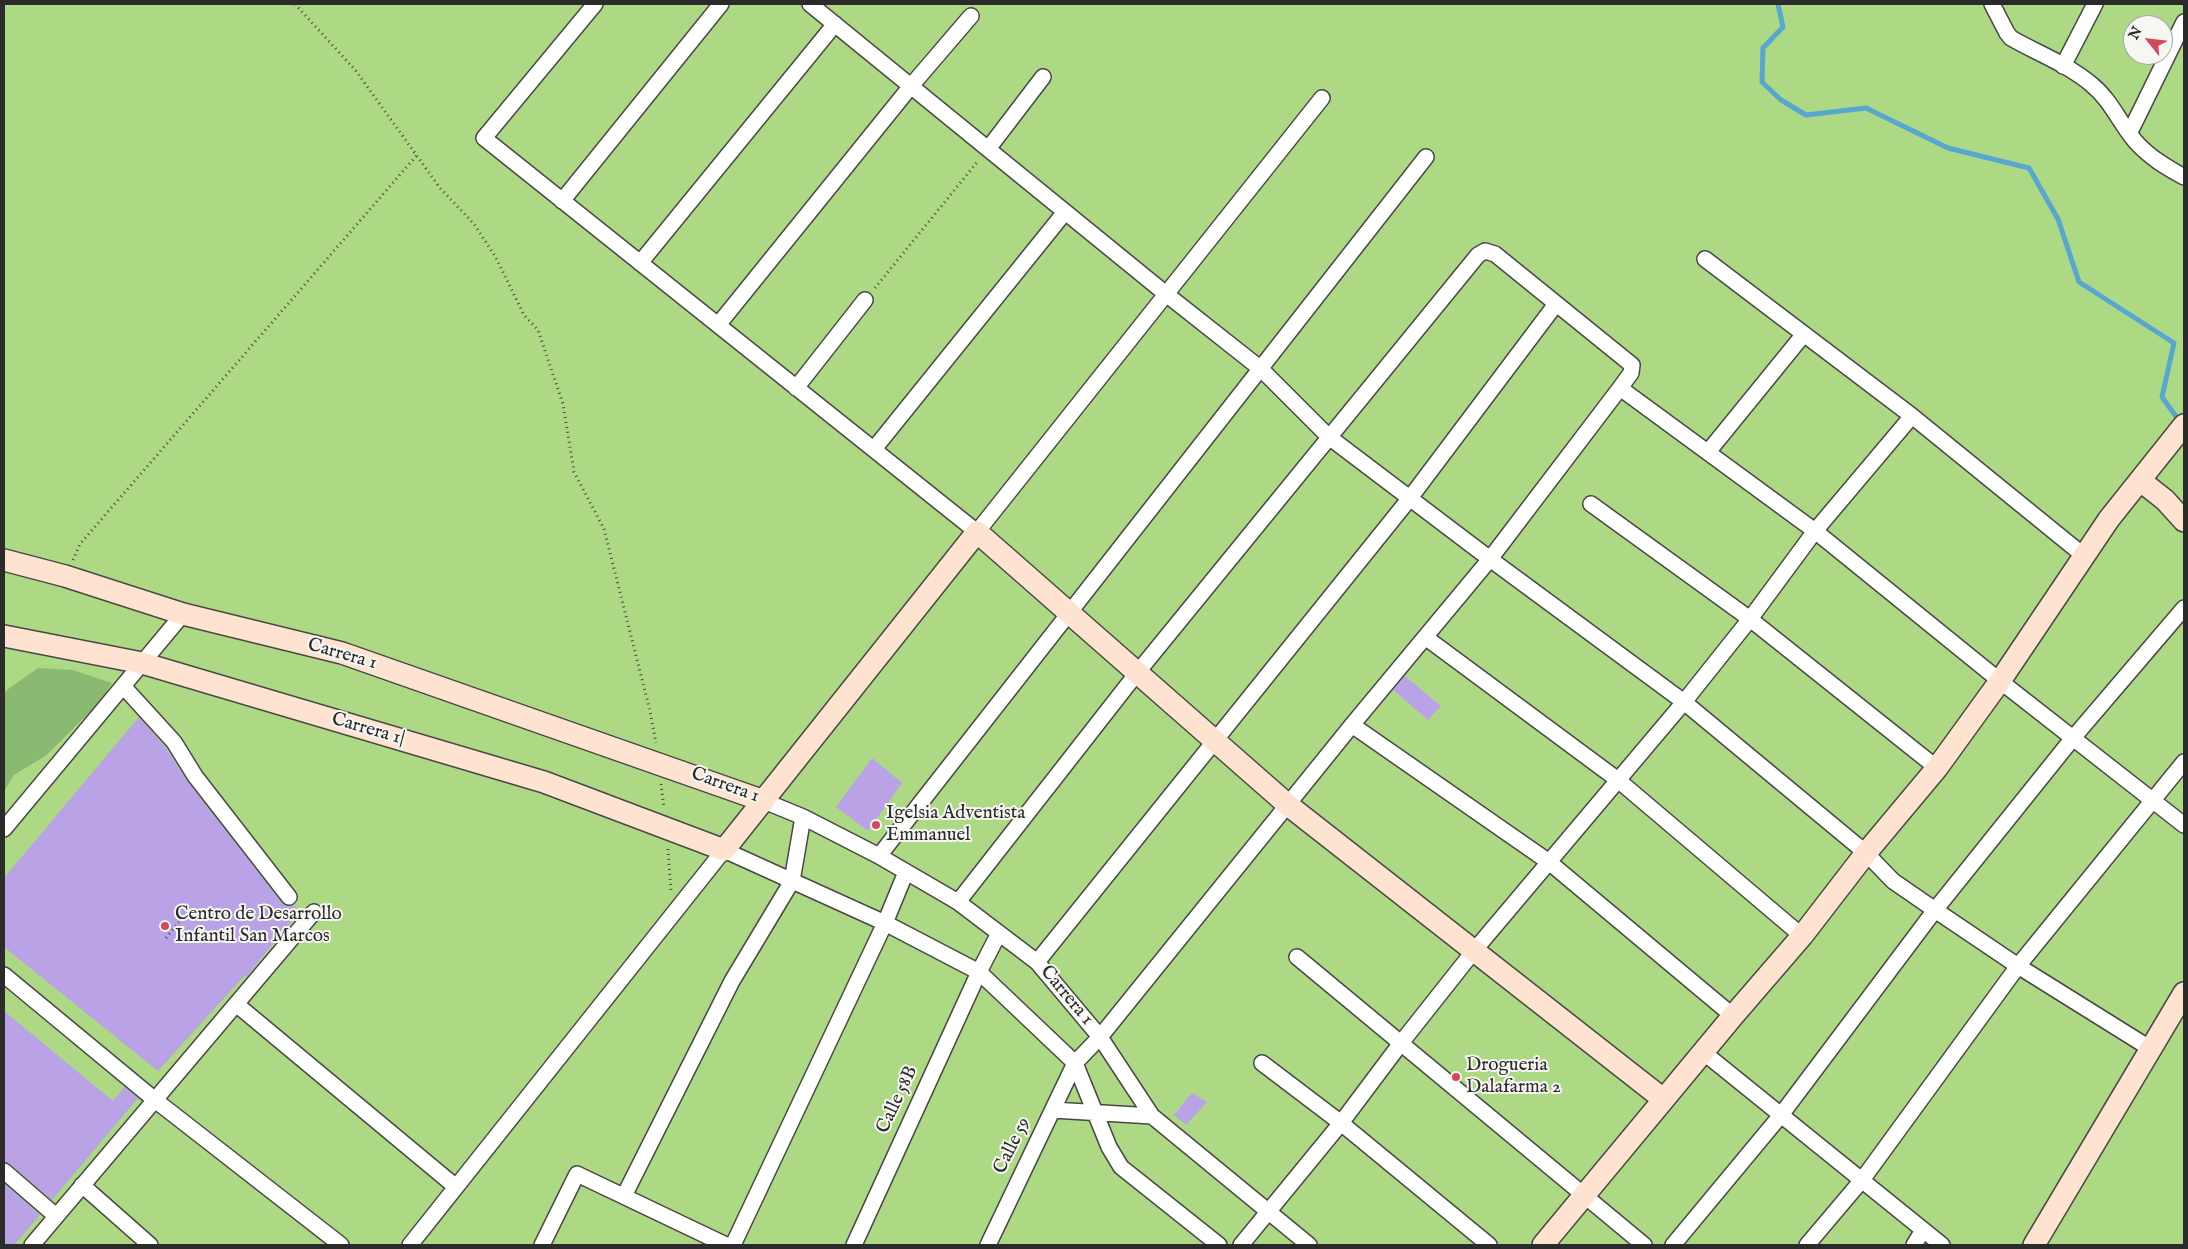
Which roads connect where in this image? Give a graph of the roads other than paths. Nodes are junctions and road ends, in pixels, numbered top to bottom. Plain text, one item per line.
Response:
1 (595, 4) edge
2 (720, 4) edge
3 (810, 4) edge
4 (1992, 4) edge
5 (2095, 4) edge
6 (971, 16) dead end
7 (2184, 22) edge
8 (835, 24) junction
9 (2063, 66) junction
10 (1043, 77) dead end
11 (911, 86) junction
12 (1322, 98) dead end
13 (2130, 132) junction
14 (988, 149) junction
15 (1426, 158) dead end
16 (2184, 177) edge
17 (562, 200) junction
18 (1065, 212) junction
19 (1705, 259) dead end
20 (640, 263) junction
21 (1166, 294) junction
22 (865, 300) road end
23 (1556, 304) junction
24 (718, 325) junction
25 (1804, 334) junction
26 (1261, 369) junction
27 (796, 388) junction
28 (1620, 388) junction
29 (1912, 416) junction
30 (2184, 425) edge
31 (1329, 437) junction
32 (874, 449) junction
33 (1708, 452) junction
34 (2140, 481) junction
35 (1410, 498) junction
36 (1591, 504) dead end
37 (2184, 521) edge
38 (1815, 531) junction
39 (977, 532) junction
40 (2083, 555) junction
41 (1490, 559) junction
42 (4, 560) edge
43 (2184, 608) edge
44 (1069, 613) junction
45 (183, 614) junction
46 (1750, 619) junction
47 (4, 636) edge
48 (1425, 637) junction
49 (142, 664) junction
50 (1138, 673) junction
51 (2000, 681) junction
52 (123, 686) junction
53 (1684, 702) junction
54 (1352, 725) junction
55 (2073, 738) junction
56 (1214, 740) junction
57 (2184, 762) edge
58 (1937, 768) junction
59 (1618, 780) junction
60 (764, 800) junction
61 (2152, 800) junction
62 (1288, 805) junction
63 (803, 816) junction
64 (2184, 825) edge
65 (4, 829) edge
66 (724, 850) junction
67 (1866, 853) junction
68 (879, 856) junction
69 (1549, 862) junction
70 (906, 872) junction
71 (792, 881) junction
72 (289, 897) dead end
73 (958, 902) junction
74 (1935, 910) junction
75 (314, 912) dead end
76 (885, 923) junction
77 (999, 933) junction
78 (1802, 936) junction
79 (1474, 952) junction
80 (1297, 957) dead end
81 (1037, 962) junction
82 (2018, 966) junction
83 (979, 972) junction
84 (4, 975) edge
85 (2184, 993) edge
86 (236, 1004) junction
87 (1733, 1016) junction
88 (1100, 1037) junction
89 (1401, 1042) junction
90 (2151, 1049) junction
91 (1703, 1052) junction
92 (1075, 1063) junction
93 (1262, 1063) dead end
94 (1663, 1099) junction
95 (155, 1100) junction
96 (1053, 1110) junction
97 (1094, 1112) junction
98 (1780, 1115) junction
99 (1152, 1116) junction
100 (1341, 1122) junction
101 (4, 1171) edge
102 (1862, 1180) junction
103 (82, 1185) junction
104 (456, 1187) junction
105 (1584, 1195) junction
106 (624, 1196) junction
107 (1268, 1212) junction
108 (56, 1216) junction
109 (1923, 1230) junction
110 (32, 1245) edge
111 (150, 1245) edge
112 (341, 1245) edge
113 (410, 1245) edge
114 (542, 1245) edge
115 (726, 1245) edge
116 (733, 1245) edge
117 (854, 1245) edge
118 (988, 1245) edge
119 (1219, 1245) edge
120 (1241, 1245) edge
121 (1309, 1245) edge
122 (1489, 1245) edge
123 (1543, 1245) edge
124 (1644, 1245) edge
125 (1672, 1245) edge
126 (1807, 1245) edge
127 (1914, 1245) edge
128 (1942, 1245) edge
129 (2034, 1245) edge

1 - 17 street
2 - 17 street
3 - 8 street
4 - 9 street
5 - 9 street
6 - 11 street
7 - 13 street
8 - 11 street
8 - 20 street
9 - 13 street
10 - 14 street
11 - 14 street
11 - 24 street
12 - 21 street
13 - 16 street
14 - 18 street
15 - 26 street
17 - 20 street
18 - 21 street
18 - 32 street
19 - 25 street
20 - 24 street
21 - 26 street
21 - 39 street
22 - 27 street
23 - 28 street, Calle 59
23 - 31 street
23 - 35 street
24 - 27 street
25 - 29 street
25 - 33 street
26 - 31 street
26 - 44 street
27 - 32 street
28 - 33 street
28 - 41 street, Calle 59
29 - 38 street
29 - 40 street
30 - 34 street
31 - 35 street
31 - 50 street
32 - 39 street
33 - 38 street
34 - 37 street
34 - 40 street
35 - 41 street
35 - 56 street
36 - 46 street
38 - 46 street
38 - 51 street
39 - 44 street
39 - 60 street
40 - 51 street
41 - 48 street, Calle 59
41 - 53 street
42 - 45 street, Carrera 1
43 - 55 street
44 - 50 street
44 - 68 street
45 - 49 street
45 - 60 street, Carrera 1
46 - 53 street
46 - 58 street
47 - 49 street, Carrera 1|
48 - 54 street, Calle 59
48 - 59 street
49 - 52 street
49 - 66 street, Carrera 1|
50 - 56 street
50 - 73 street
51 - 55 street
51 - 58 street
52 - 65 street
52 - 72 street
53 - 59 street
53 - 67 street
54 - 62 street, Calle 59
54 - 69 street
55 - 61 street
55 - 74 street
56 - 62 street
56 - 81 street
57 - 61 street
58 - 67 street
59 - 69 street
59 - 78 street
60 - 63 street, Carrera 1
60 - 66 street
61 - 64 street
61 - 82 street
62 - 79 street
62 - 88 street, Calle 59
63 - 68 street, Carrera 1
63 - 71 street
66 - 71 street
66 - 104 street
67 - 74 street
67 - 78 street
68 - 70 street, Carrera 1
69 - 79 street
69 - 87 street
70 - 73 street, Carrera 1
70 - 76 street
71 - 76 street
71 - 106 street
73 - 77 street, Carrera 1
74 - 82 street
74 - 98 street
75 - 86 street
76 - 83 street
76 - 116 street
77 - 81 street, Carrera 1
77 - 83 street, Calle 58B
78 - 87 street
79 - 89 street
79 - 94 street
80 - 89 street
81 - 88 street, Carrera 1
82 - 90 street
82 - 102 street
83 - 92 street
83 - 117 street, Calle 58B
84 - 95 street
85 - 90 street
86 - 95 street
86 - 104 street
87 - 91 street
88 - 92 street, Calle 59
88 - 99 street, Carrera 1
89 - 100 street
89 - 105 street
90 - 129 street
91 - 94 street
91 - 98 street
92 - 96 street, Calle 59
92 - 97 street
93 - 100 street
94 - 105 street
95 - 103 street
95 - 112 street
96 - 97 street
96 - 118 street, Calle 59
97 - 99 street
97 - 119 street
98 - 102 street
98 - 125 street
99 - 107 street, Carrera 1
100 - 107 street
100 - 122 street
101 - 108 street
102 - 109 street
102 - 126 street
103 - 108 street
103 - 111 street
104 - 113 street
105 - 123 street
105 - 124 street
106 - 114 street
106 - 115 street
107 - 120 street
107 - 121 street, Carrera 1
108 - 110 street
109 - 127 street
109 - 128 street

